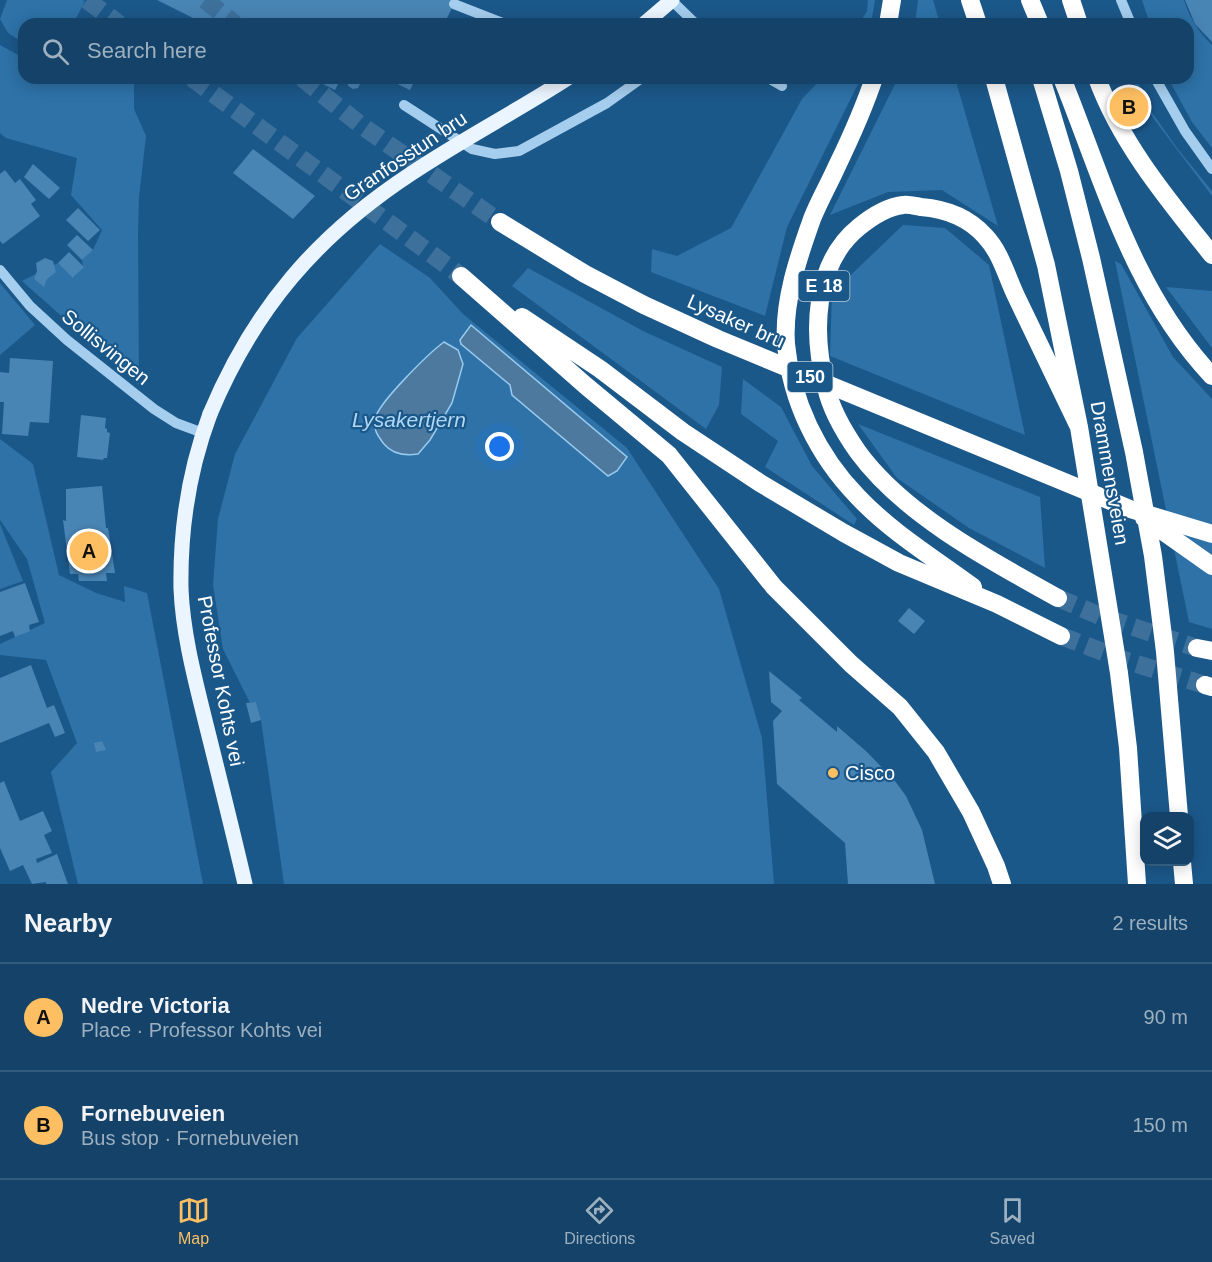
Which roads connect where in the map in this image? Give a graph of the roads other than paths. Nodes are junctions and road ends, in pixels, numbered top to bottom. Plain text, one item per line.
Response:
1 (671, 0) edge
2 (892, 0) edge
3 (970, 0) edge
4 (1020, 0) edge
5 (1030, 0) edge
6 (1071, 0) edge
7 (1121, 0) edge
8 (454, 4) dead end
9 (490, 18) edge
10 (651, 18) edge
11 (690, 18) edge
12 (889, 18) edge
13 (976, 18) edge
14 (1025, 18) edge
15 (1038, 18) edge
16 (1077, 18) edge
17 (1128, 18) edge
18 (558, 84) edge
19 (634, 84) edge
20 (777, 84) edge
21 (872, 84) edge
22 (996, 84) edge
23 (1043, 84) edge
24 (1064, 84) edge
25 (1099, 84) edge
26 (1158, 84) edge
27 (782, 87) dead end
28 (404, 105) dead end
29 (1212, 169) edge
30 (500, 222) tunnel mouth
31 (1212, 255) edge
32 (0, 270) edge
33 (1212, 376) edge
34 (210, 414) joint
35 (1079, 427) junction
36 (203, 433) junction
37 (1130, 509) junction
38 (1212, 534) edge
39 (1212, 566) edge
40 (1059, 598) tunnel mouth
41 (997, 604) junction
42 (1061, 636) tunnel mouth
43 (1179, 812) edge
44 (1182, 866) edge
45 (245, 884) edge
46 (1002, 884) edge
47 (1137, 884) edge
48 (1184, 884) edge

1 - 10 main road, bridge
1 - 11 street
2 - 12 highway
3 - 13 highway
4 - 14 highway
5 - 15 highway
6 - 16 highway
7 - 17 street
8 - 9 street
18 - 34 main road, Granfosstun bru, bridge
19 - 28 street
20 - 27 street
21 - 41 highway, E 18
22 - 35 highway, Drammensveien / E 18
23 - 43 highway, Drammensveien
24 - 33 highway
25 - 31 highway
26 - 29 street
30 - 37 highway, Lysaker bru / 150, bridge
32 - 36 street, Sollisvingen
34 - 36 main road, Professor Kohts vei
35 - 40 highway, E 18
35 - 47 highway, Drammensveien / E 18
36 - 45 main road, Professor Kohts vei
37 - 38 highway, 150, bridge
37 - 39 highway, bridge
41 - 42 highway
41 - 46 highway
44 - 48 highway

